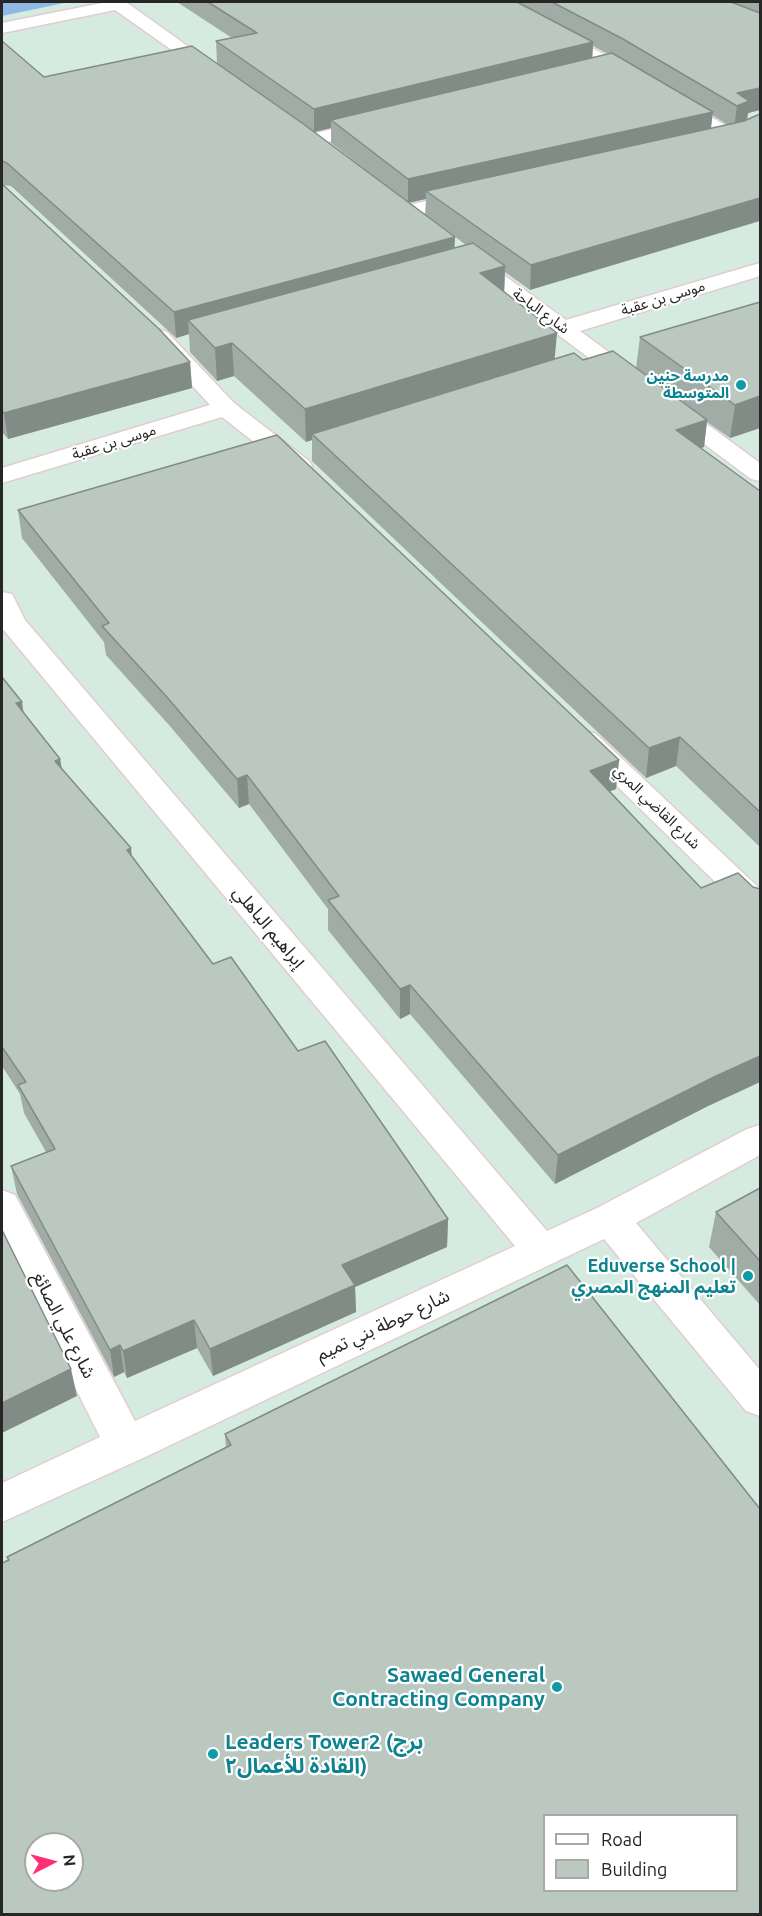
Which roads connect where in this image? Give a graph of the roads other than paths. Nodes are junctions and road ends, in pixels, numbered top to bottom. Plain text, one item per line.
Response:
1 (495, 2) edge
2 (117, 3) edge
3 (2, 28) edge
4 (614, 67) junction
5 (591, 72) edge
6 (234, 86) edge
7 (393, 120) edge
8 (292, 126) edge
9 (311, 140) junction
10 (710, 143) edge
11 (330, 154) edge
12 (483, 194) edge
13 (385, 197) edge
14 (404, 212) junction
15 (422, 225) edge
16 (449, 244) edge
17 (476, 264) junction
18 (760, 269) edge
19 (454, 270) edge
20 (137, 316) edge
21 (565, 328) junction
22 (226, 408) junction
23 (760, 474) edge
24 (2, 476) edge
25 (316, 482) edge
26 (5, 616) edge
27 (573, 727) edge
28 (760, 907) edge
29 (760, 1139) edge
30 (2, 1205) edge
31 (610, 1219) junction
32 (541, 1251) junction
33 (760, 1399) edge
34 (126, 1446) junction
35 (2, 1503) edge

1 - 4 street
2 - 3 street
2 - 6 street
4 - 5 street
4 - 10 street
7 - 9 street
8 - 9 street
9 - 11 street
12 - 14 street
13 - 14 street
14 - 15 street
16 - 17 street, شارع الباحة
17 - 19 street
17 - 21 street, شارع الباحة
18 - 21 street, موسى بن عقبة
20 - 22 street
21 - 23 street, شارع الباحة
22 - 24 street, موسى بن عقبة
22 - 25 street
26 - 32 street, إبراهيم الباهلي
27 - 28 street, شارع القاضي المري
29 - 31 street, شارع حوطة بني تميم
30 - 34 street, شارع علي الصائغ
31 - 32 street, شارع حوطة بني تميم
31 - 33 street
32 - 34 street, شارع حوطة بني تميم
34 - 35 street, شارع حوطة بني تميم

